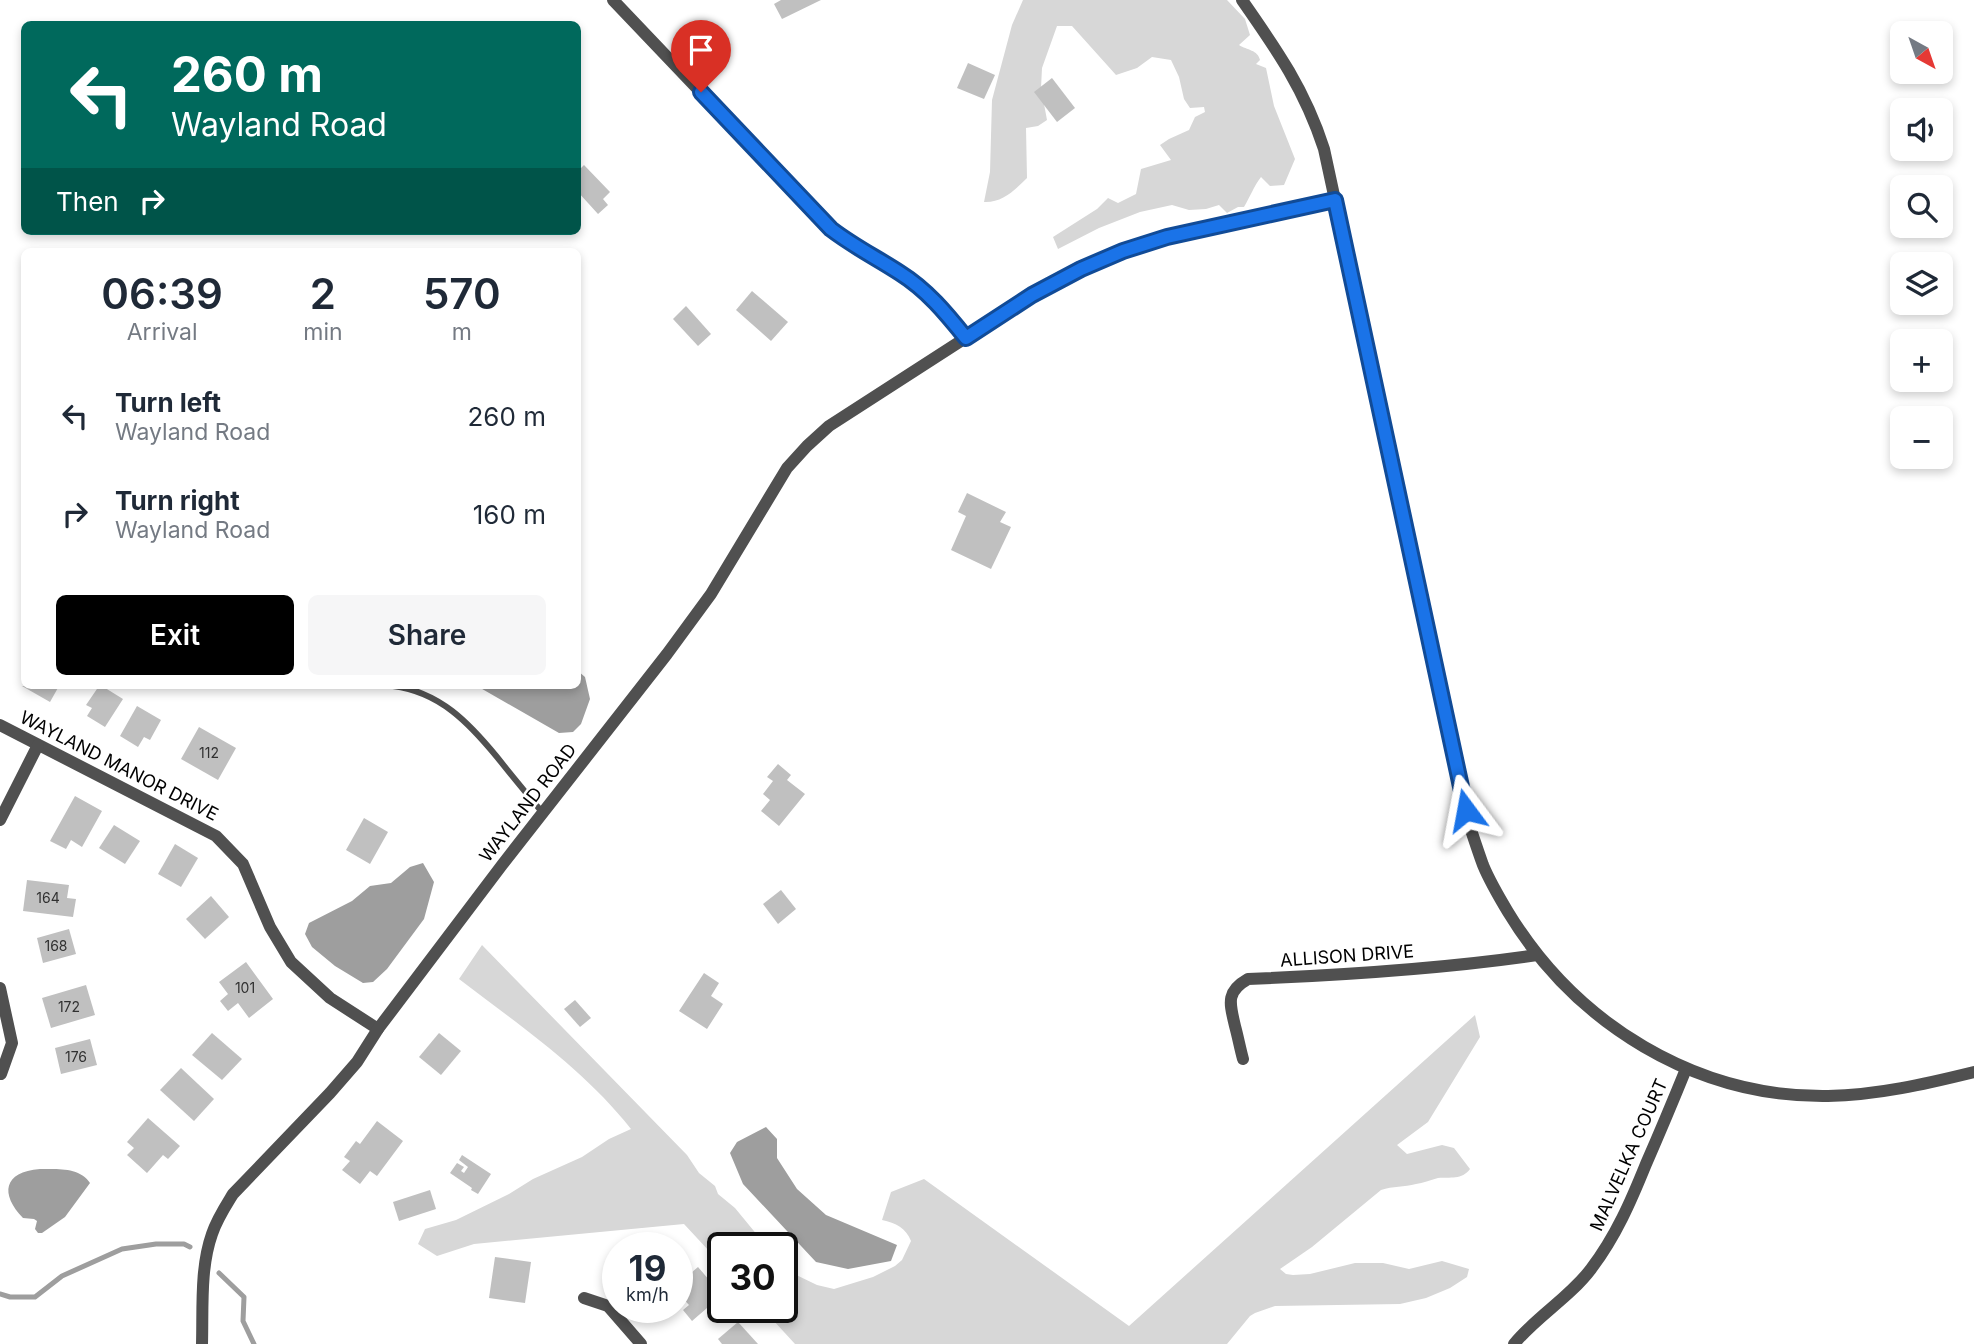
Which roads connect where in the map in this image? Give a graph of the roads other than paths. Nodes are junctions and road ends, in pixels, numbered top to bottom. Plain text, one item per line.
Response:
1 (613, 0) edge
2 (1242, 0) edge
3 (1335, 200) junction
4 (966, 338) junction
5 (408, 689) edge
6 (0, 725) edge
7 (38, 746) junction
8 (543, 813) junction
9 (0, 820) edge
10 (1538, 955) junction
11 (0, 988) edge
12 (378, 1029) junction
13 (1243, 1059) dead end
14 (1686, 1069) junction
15 (1974, 1072) edge
16 (1, 1074) edge
17 (584, 1298) dead end
18 (202, 1344) edge
19 (641, 1344) edge
20 (1514, 1344) edge

1 - 4 street
2 - 3 street
3 - 4 street, WAYLAND ROAD
3 - 10 street
4 - 8 street, WAYLAND ROAD
5 - 8 lane
6 - 7 street, WAYLAND MANOR DRIVE
7 - 9 street
7 - 12 street, WAYLAND MANOR DRIVE
8 - 12 street, WAYLAND ROAD
10 - 13 street, ALLISON DRIVE
10 - 14 street
11 - 16 street
12 - 18 street, WAYLAND ROAD
14 - 15 street
14 - 20 street, MALVELKA COURT
17 - 19 street

